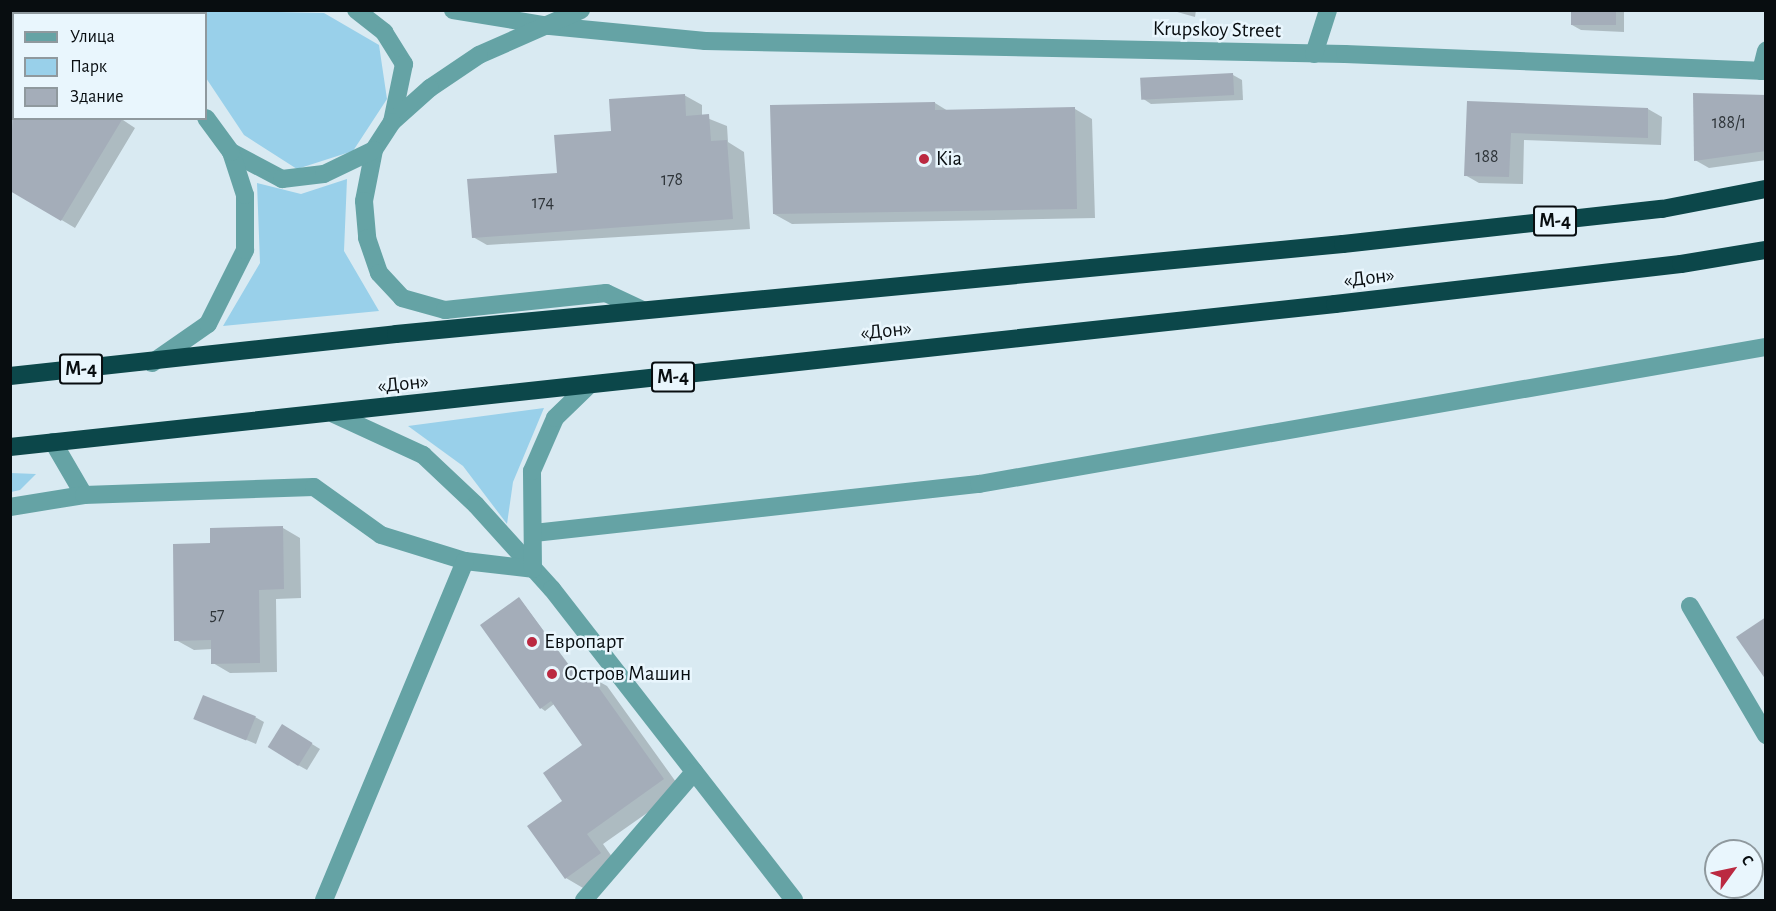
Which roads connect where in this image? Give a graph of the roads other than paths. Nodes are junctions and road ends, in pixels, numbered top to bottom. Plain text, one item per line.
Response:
1 (356, 10) edge
2 (453, 10) edge
3 (581, 10) edge
4 (1328, 10) edge
5 (550, 26) junction
6 (1766, 51) edge
7 (1314, 54) junction
8 (1763, 71) edge
9 (207, 119) edge
10 (392, 122) junction
11 (374, 150) junction
12 (231, 152) junction
13 (1766, 189) edge
14 (1766, 250) edge
15 (642, 310) junction
16 (1766, 347) edge
17 (152, 363) junction
18 (10, 376) edge
19 (588, 386) junction
20 (334, 414) junction
21 (53, 442) junction
22 (10, 447) edge
23 (84, 495) junction
24 (10, 507) edge
25 (534, 533) junction
26 (465, 561) junction
27 (533, 569) junction
28 (1690, 606) dead end
29 (1766, 735) edge
30 (694, 772) junction
31 (324, 900) edge
32 (584, 900) edge
33 (794, 900) edge

1 - 10 street
2 - 5 street, Krupskoy Street
3 - 5 street
4 - 7 street
5 - 7 street, Krupskoy Street
5 - 10 street
6 - 8 street
7 - 8 street, Krupskoy Street
9 - 12 street
10 - 11 street
11 - 12 street
11 - 15 street
12 - 17 street
13 - 15 highway, «Дон» / М-4
14 - 19 highway, «Дон» / М-4
15 - 17 highway, «Дон» / М-4
16 - 25 street
17 - 18 highway, «Дон» / М-4
19 - 20 highway, «Дон» / М-4
19 - 25 street
20 - 21 highway, «Дон» / М-4
20 - 27 street
21 - 22 highway, «Дон» / М-4
21 - 23 street
23 - 24 street
23 - 26 street
25 - 27 street
26 - 27 street
26 - 31 street
27 - 30 street
28 - 29 street
30 - 32 street
30 - 33 street

